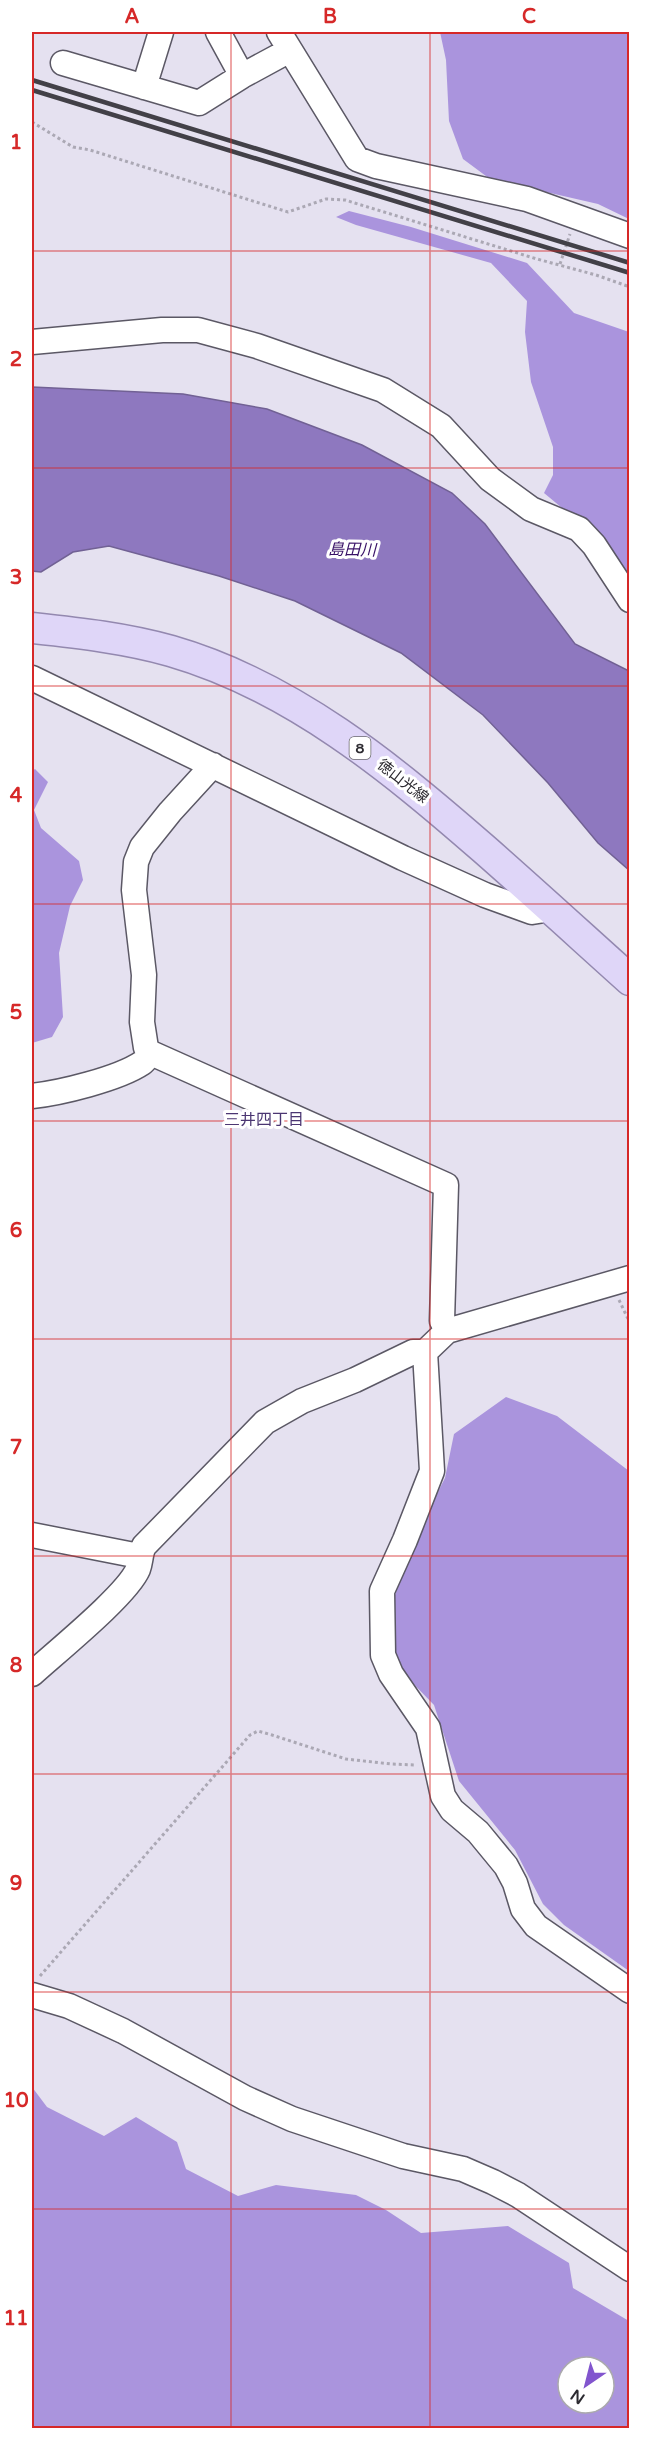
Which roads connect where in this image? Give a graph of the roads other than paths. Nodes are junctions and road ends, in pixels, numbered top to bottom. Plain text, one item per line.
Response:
1 (161, 32) edge
2 (218, 32) edge
3 (284, 41) edge
4 (63, 63) dead end
5 (242, 76) junction
6 (144, 87) junction
7 (630, 236) edge
8 (32, 342) edge
9 (630, 600) edge
10 (32, 628) edge
11 (32, 678) edge
12 (213, 765) junction
13 (552, 909) junction
14 (630, 980) edge
15 (151, 1053) junction
16 (32, 1096) edge
17 (630, 1278) edge
18 (447, 1331) junction
19 (425, 1352) junction
20 (32, 1535) edge
21 (139, 1556) junction
22 (32, 1674) edge
23 (630, 1991) edge
24 (33, 1995) edge
25 (630, 2269) edge

1 - 6 street
2 - 5 street
3 - 5 street
3 - 7 street
4 - 6 street
5 - 6 street
8 - 9 street
10 - 13 main road, 徳山光線 / 8
11 - 12 street
12 - 13 street
12 - 15 street
13 - 14 main road, 徳山光線 / 8
15 - 16 street
15 - 18 street
17 - 18 street
18 - 19 street
19 - 21 street
19 - 23 street
20 - 21 street
21 - 22 street
24 - 25 street

